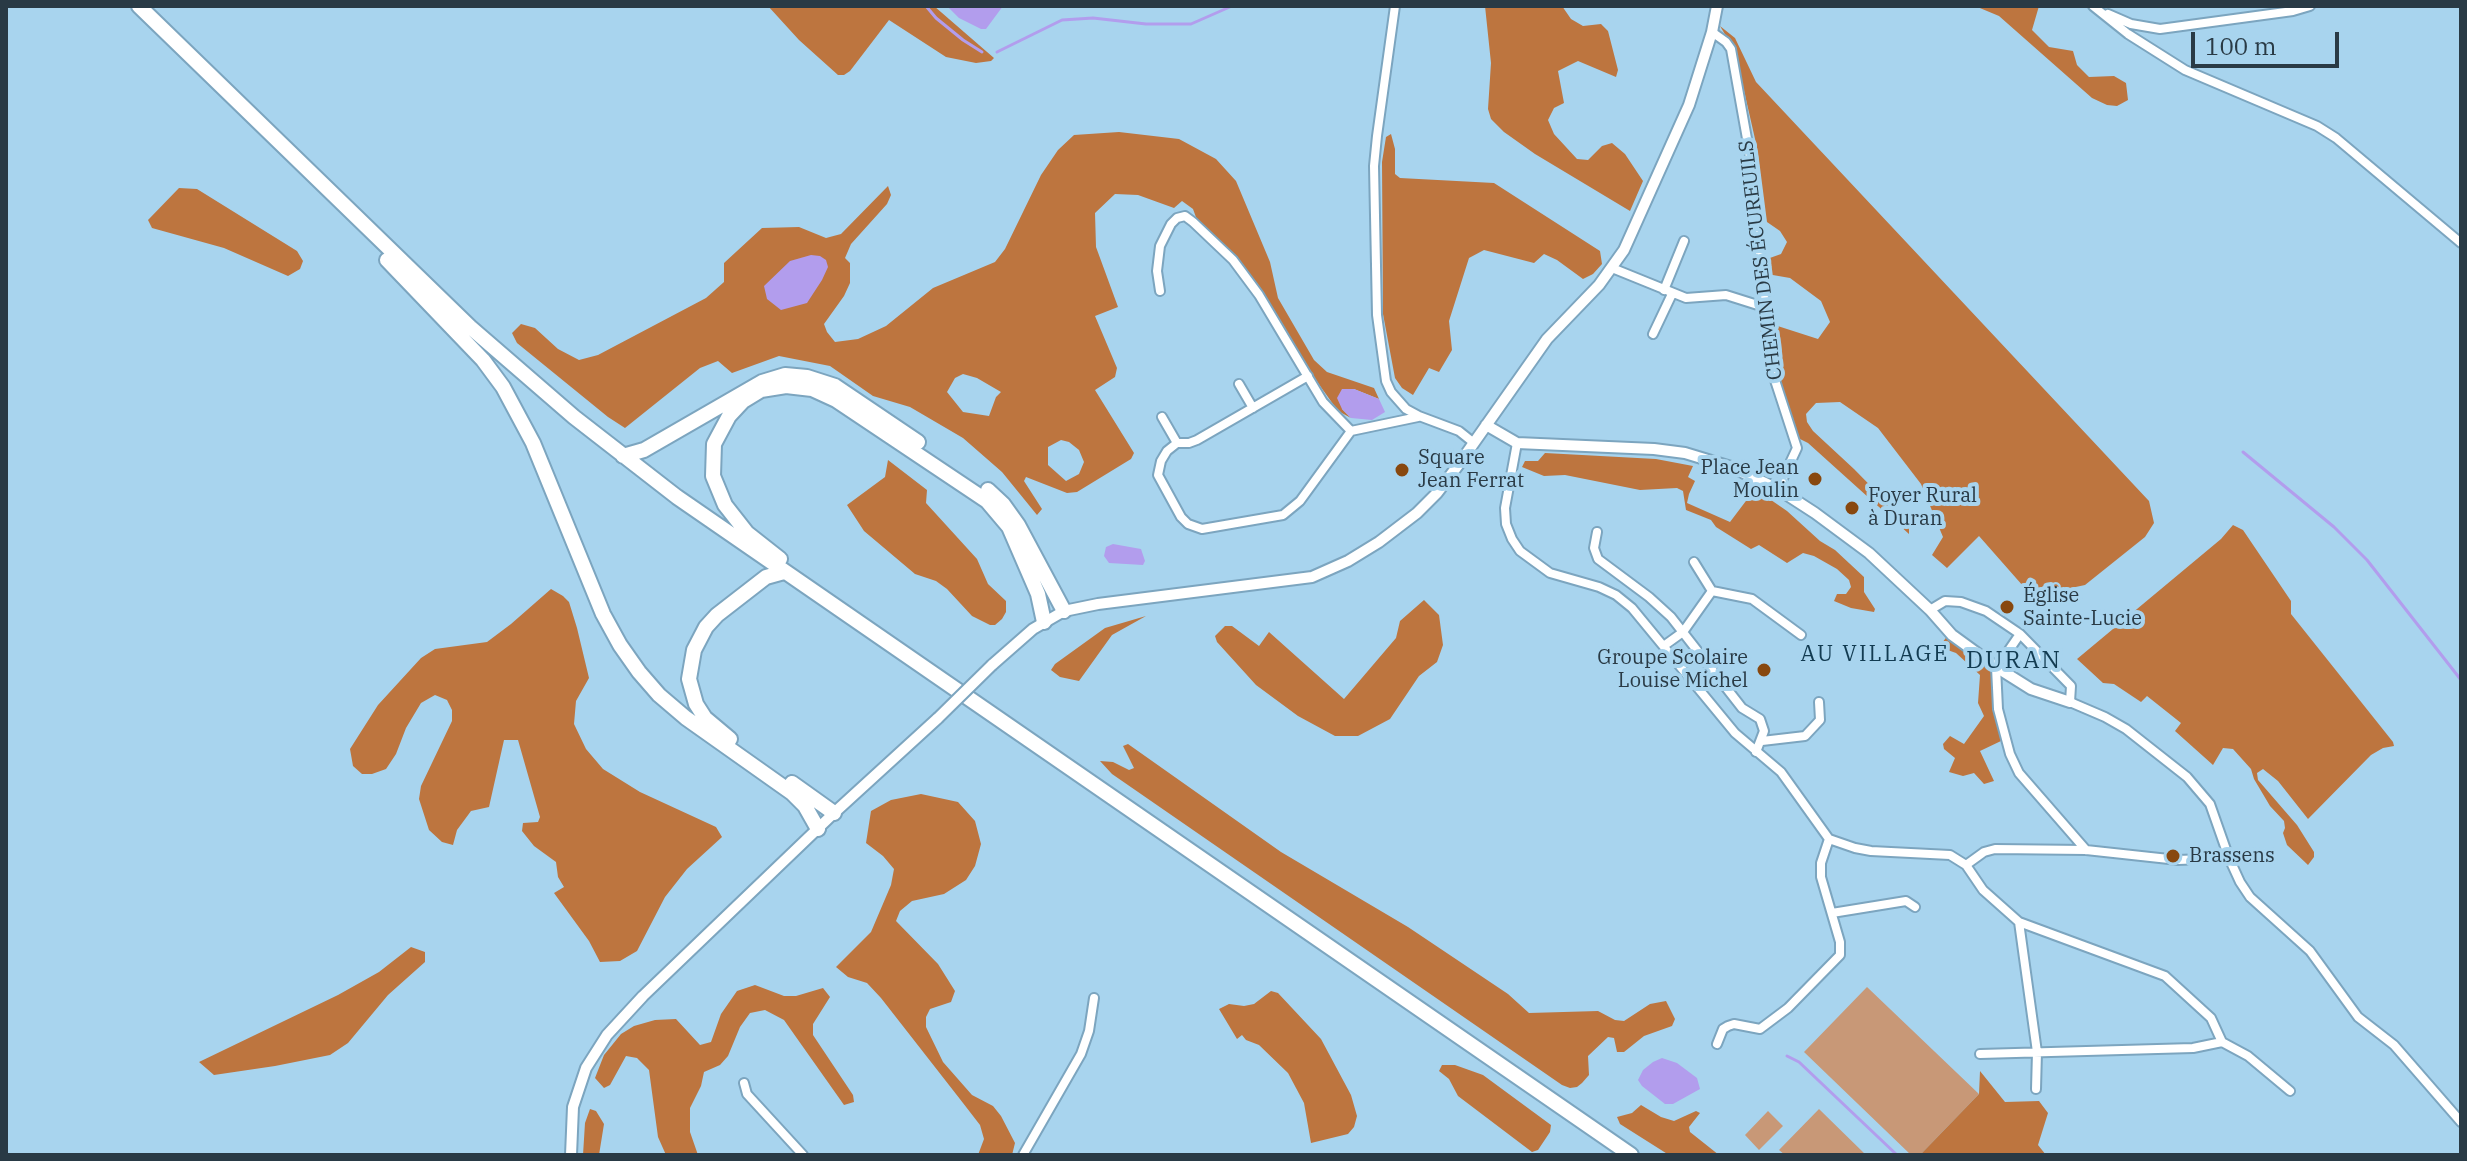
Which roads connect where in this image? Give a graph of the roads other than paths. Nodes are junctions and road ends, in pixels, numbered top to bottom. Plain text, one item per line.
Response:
1 (139, 6) edge
2 (1395, 6) edge
3 (1717, 6) edge
4 (2310, 6) edge
5 (2095, 7) edge
6 (1712, 32) junction
7 (354, 215) junction
8 (1684, 241) dead end
9 (2461, 243) edge
10 (1612, 268) junction
11 (1160, 291) dead end
12 (1668, 292) junction
13 (1764, 307) junction
14 (1653, 334) dead end
15 (1308, 376) junction
16 (1239, 384) dead end
17 (1253, 408) junction
18 (1419, 416) junction
19 (1162, 417) dead end
20 (1486, 425) junction
21 (1351, 431) junction
22 (1177, 443) junction
23 (1474, 443) junction
24 (1517, 443) junction
25 (623, 456) junction
26 (1778, 489) junction
27 (1597, 532) dead end
28 (1694, 562) dead end
29 (784, 572) junction
30 (797, 581) junction
31 (1712, 591) junction
32 (1930, 610) junction
33 (1064, 611) junction
34 (1044, 622) junction
35 (1683, 632) junction
36 (2020, 634) junction
37 (1801, 635) dead end
38 (1665, 645) junction
39 (2009, 650) dead end
40 (1996, 667) junction
41 (1819, 702) dead end
42 (2070, 702) junction
43 (1762, 741) junction
44 (1756, 752) junction
45 (834, 813) junction
46 (818, 829) junction
47 (1829, 839) junction
48 (2086, 850) junction
49 (2229, 858) junction
50 (1966, 865) junction
51 (1915, 907) dead end
52 (1832, 913) junction
53 (2019, 922) junction
54 (1094, 998) dead end
55 (2222, 1042) junction
56 (1717, 1044) dead end
57 (2037, 1052) junction
58 (1980, 1054) dead end
59 (744, 1083) dead end
60 (2036, 1089) dead end
61 (2290, 1091) dead end
62 (2461, 1122) edge
63 (571, 1155) edge
64 (803, 1155) edge
65 (1023, 1155) edge
66 (1631, 1155) edge

1 - 7 highway
2 - 18 street
3 - 6 street
4 - 5 street
5 - 9 street
6 - 10 street
6 - 13 street, CHEMIN DES ÉCUREUILS
7 - 25 highway
7 - 46 highway
8 - 12 street
10 - 12 street
10 - 20 street
11 - 15 street
12 - 13 street
12 - 14 street
13 - 26 street, CHEMIN DES ÉCUREUILS
15 - 17 street
15 - 21 street
16 - 17 street
17 - 22 street
18 - 21 street
18 - 23 street
19 - 22 street
20 - 23 street
20 - 24 street
21 - 22 street
23 - 33 street
24 - 26 street
24 - 38 street
25 - 29 highway
25 - 33 highway
26 - 32 street
27 - 35 street
28 - 31 street
29 - 30 highway
29 - 45 highway
30 - 34 highway
30 - 66 highway
31 - 35 street
31 - 37 street
32 - 36 street
32 - 40 street
33 - 34 street
34 - 45 street, bridge
35 - 38 street
35 - 43 street
36 - 39 street
36 - 42 street
38 - 44 street
40 - 42 street
40 - 48 street
41 - 43 street
42 - 49 street
43 - 44 street
44 - 47 street
45 - 46 street
46 - 63 street
47 - 50 street
47 - 52 street
48 - 49 street
48 - 50 street
49 - 62 street
50 - 53 street
51 - 52 street
52 - 56 street
53 - 55 street
53 - 57 street
54 - 65 street
55 - 57 street
55 - 61 street
57 - 58 street
57 - 60 street
59 - 64 street

